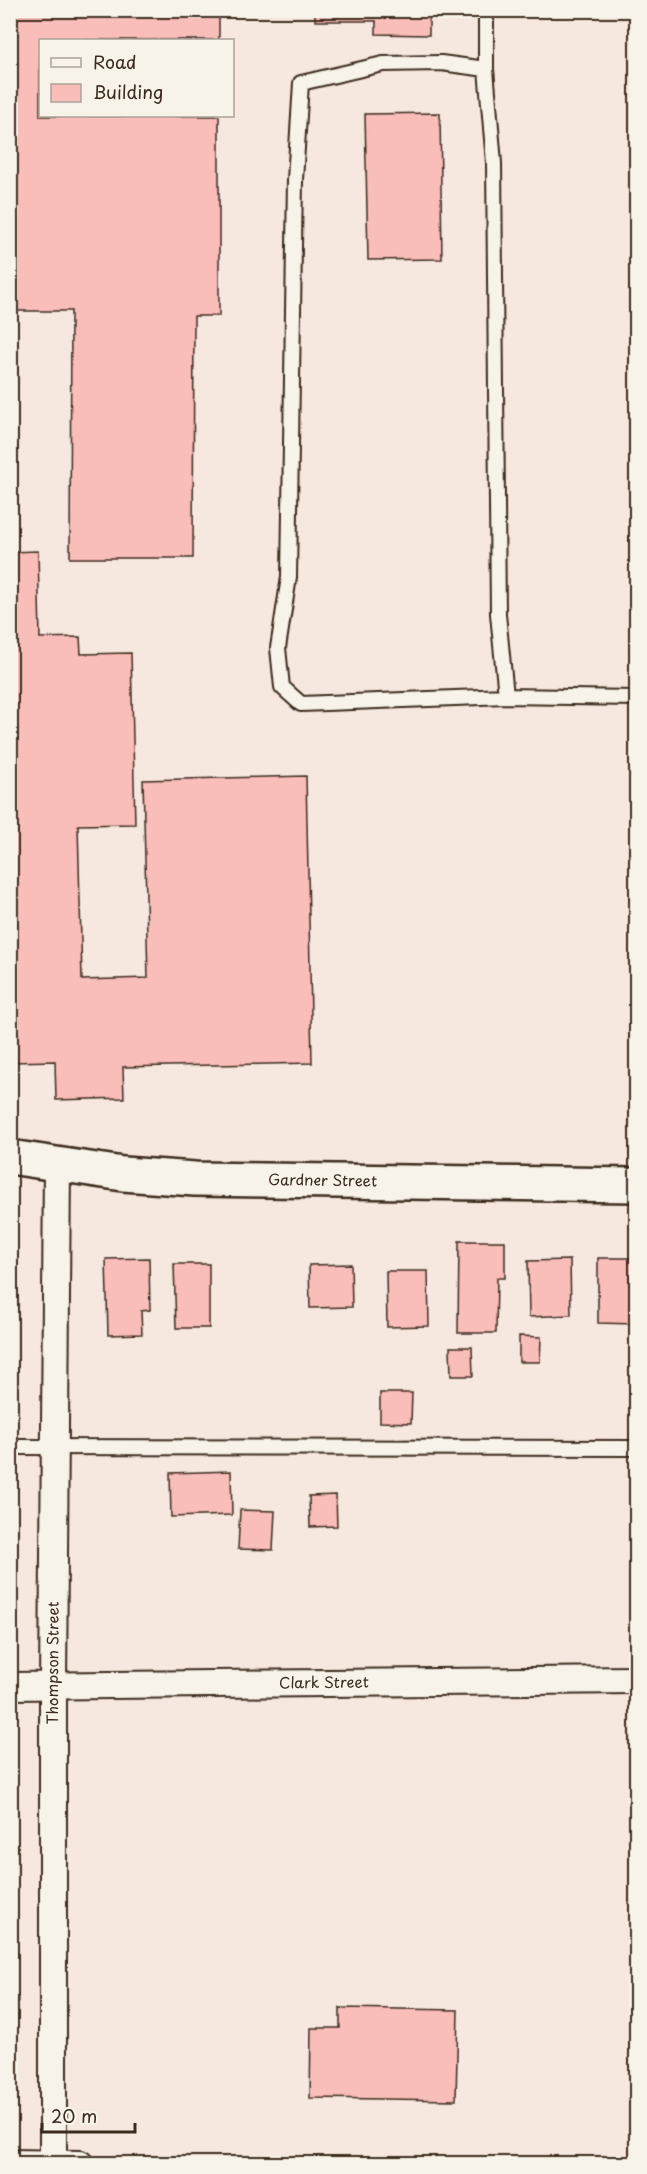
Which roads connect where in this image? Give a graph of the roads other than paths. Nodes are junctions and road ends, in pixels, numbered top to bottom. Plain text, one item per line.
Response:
1 (486, 10) edge
2 (486, 69) junction
3 (506, 696) junction
4 (636, 698) edge
5 (10, 1157) edge
6 (57, 1165) junction
7 (636, 1185) edge
8 (10, 1447) edge
9 (55, 1448) junction
10 (636, 1448) edge
11 (636, 1680) edge
12 (10, 1686) edge
13 (53, 1687) junction
14 (10, 2163) edge
15 (53, 2163) edge
16 (80, 2163) edge

1 - 2 lane
2 - 3 lane
2 - 3 lane
3 - 4 lane
5 - 6 main road, Gardner Street
6 - 7 main road, Gardner Street
6 - 9 street, Thompson Street
8 - 9 lane
9 - 10 lane
9 - 13 street, Thompson Street
11 - 13 street, Clark Street
12 - 13 street, Clark Street
13 - 15 street, Thompson Street
14 - 15 street
15 - 16 street

